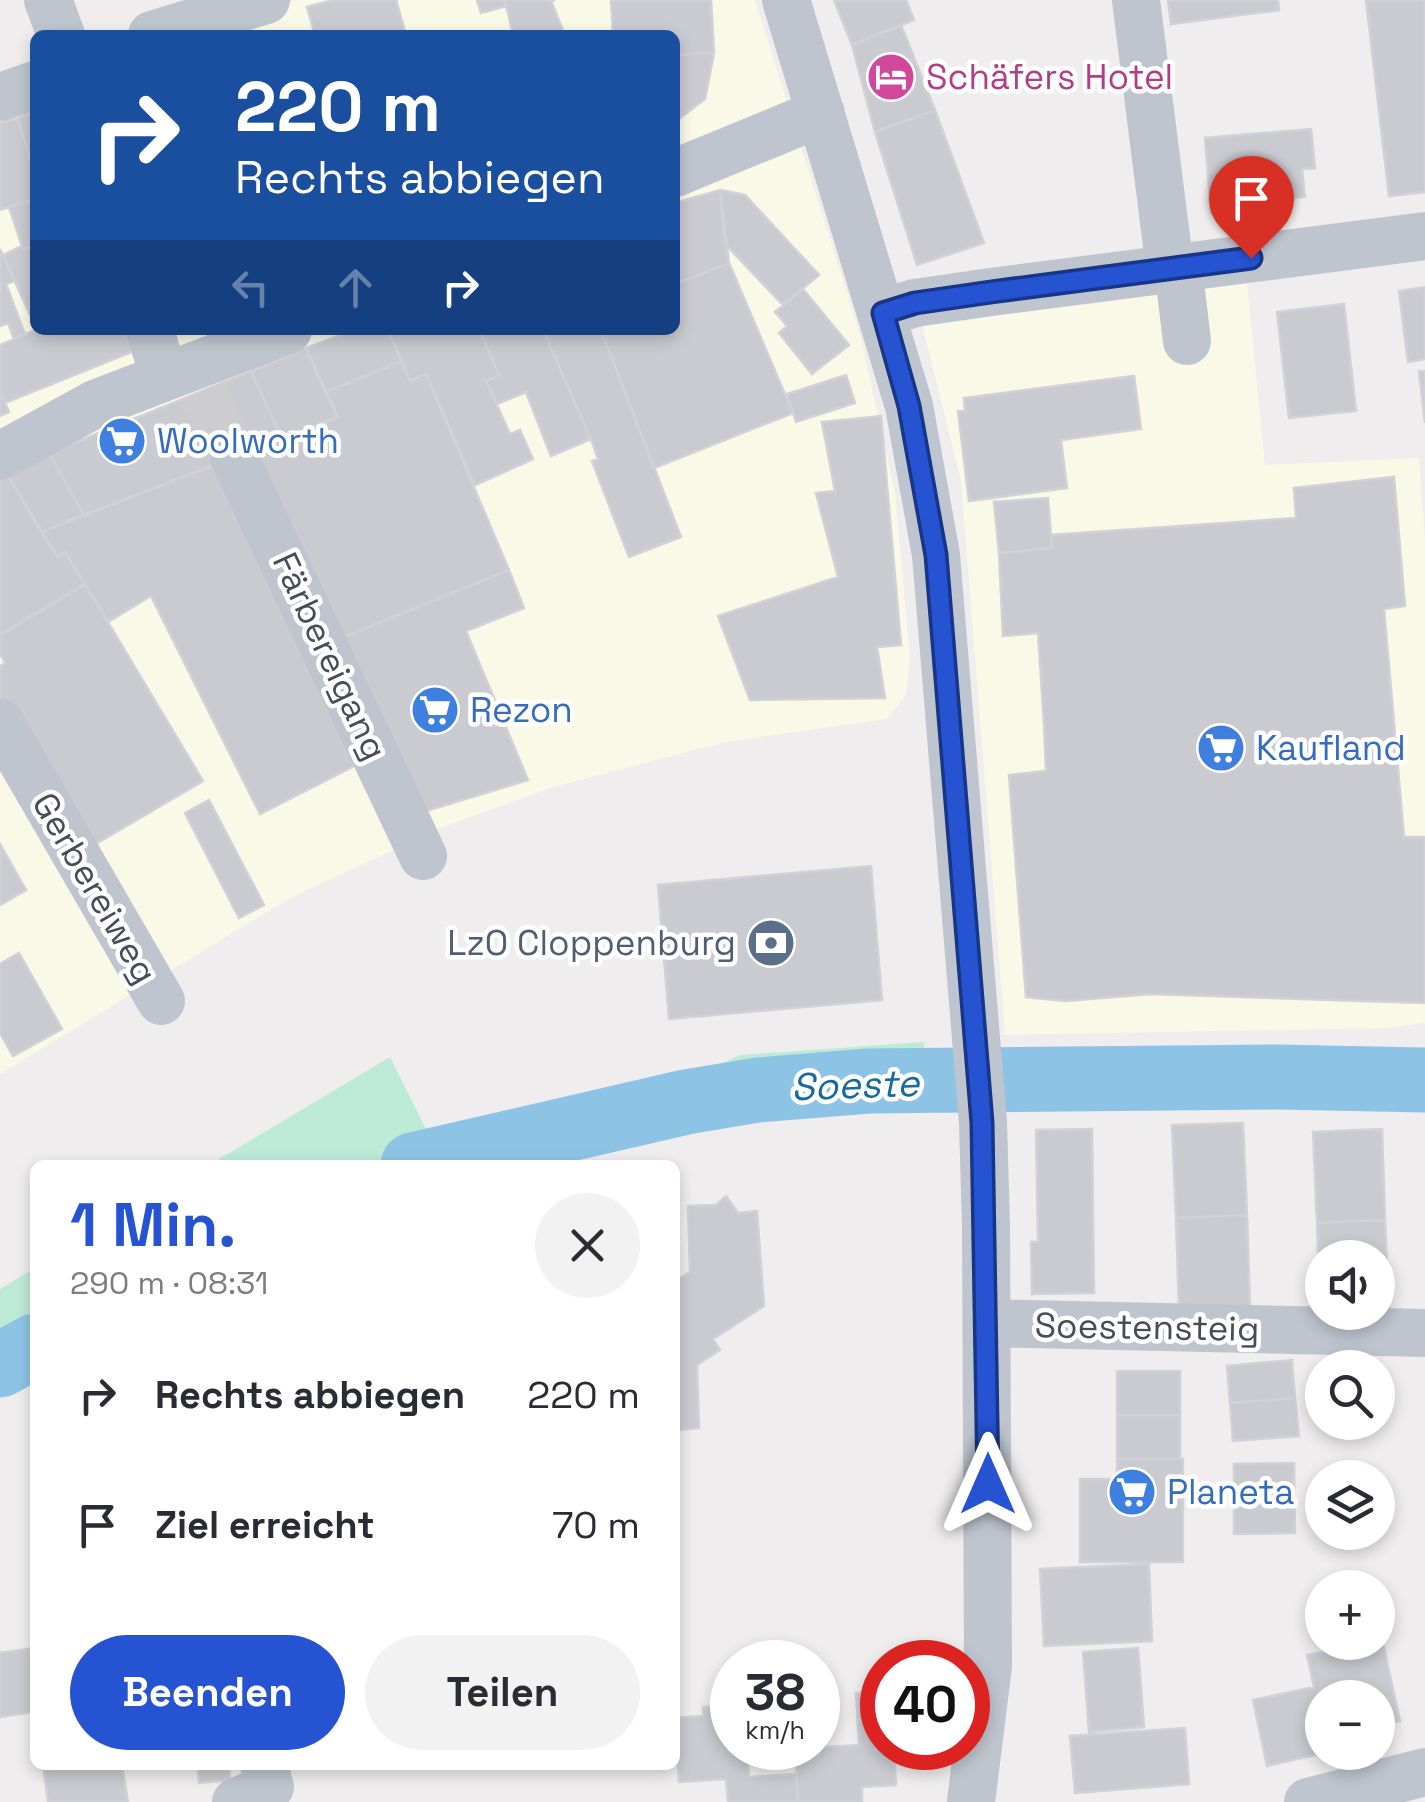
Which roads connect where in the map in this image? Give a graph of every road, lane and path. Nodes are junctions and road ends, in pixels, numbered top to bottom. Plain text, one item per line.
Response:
1 (48, 0) edge
2 (266, 0) edge
3 (786, 0) edge
4 (1136, 0) edge
5 (59, 30) edge
6 (168, 30) edge
7 (30, 87) edge
8 (0, 97) edge
9 (822, 113) junction
10 (680, 171) edge
11 (1425, 236) edge
12 (1174, 268) junction
13 (883, 313) junction
14 (154, 335) edge
15 (277, 335) edge
16 (1188, 341) dead end
17 (186, 378) junction
18 (0, 456) edge
19 (234, 457) tunnel mouth
20 (10, 740) edge
21 (423, 856) dead end
22 (160, 1001) dead end
23 (988, 1323) junction
24 (1425, 1333) edge
25 (1425, 1772) edge
26 (985, 1799) edge
27 (1308, 1802) edge

1 - 5 street
2 - 6 street
3 - 9 street
4 - 12 street
7 - 8 street
9 - 10 street
9 - 13 street
11 - 12 street
12 - 13 street
12 - 16 street
13 - 23 street
14 - 17 street
15 - 17 street
17 - 18 street
19 - 21 street, Färbereigang
20 - 22 street, Gerbereiweg
23 - 24 street, Soestensteig
23 - 26 street
25 - 27 street

